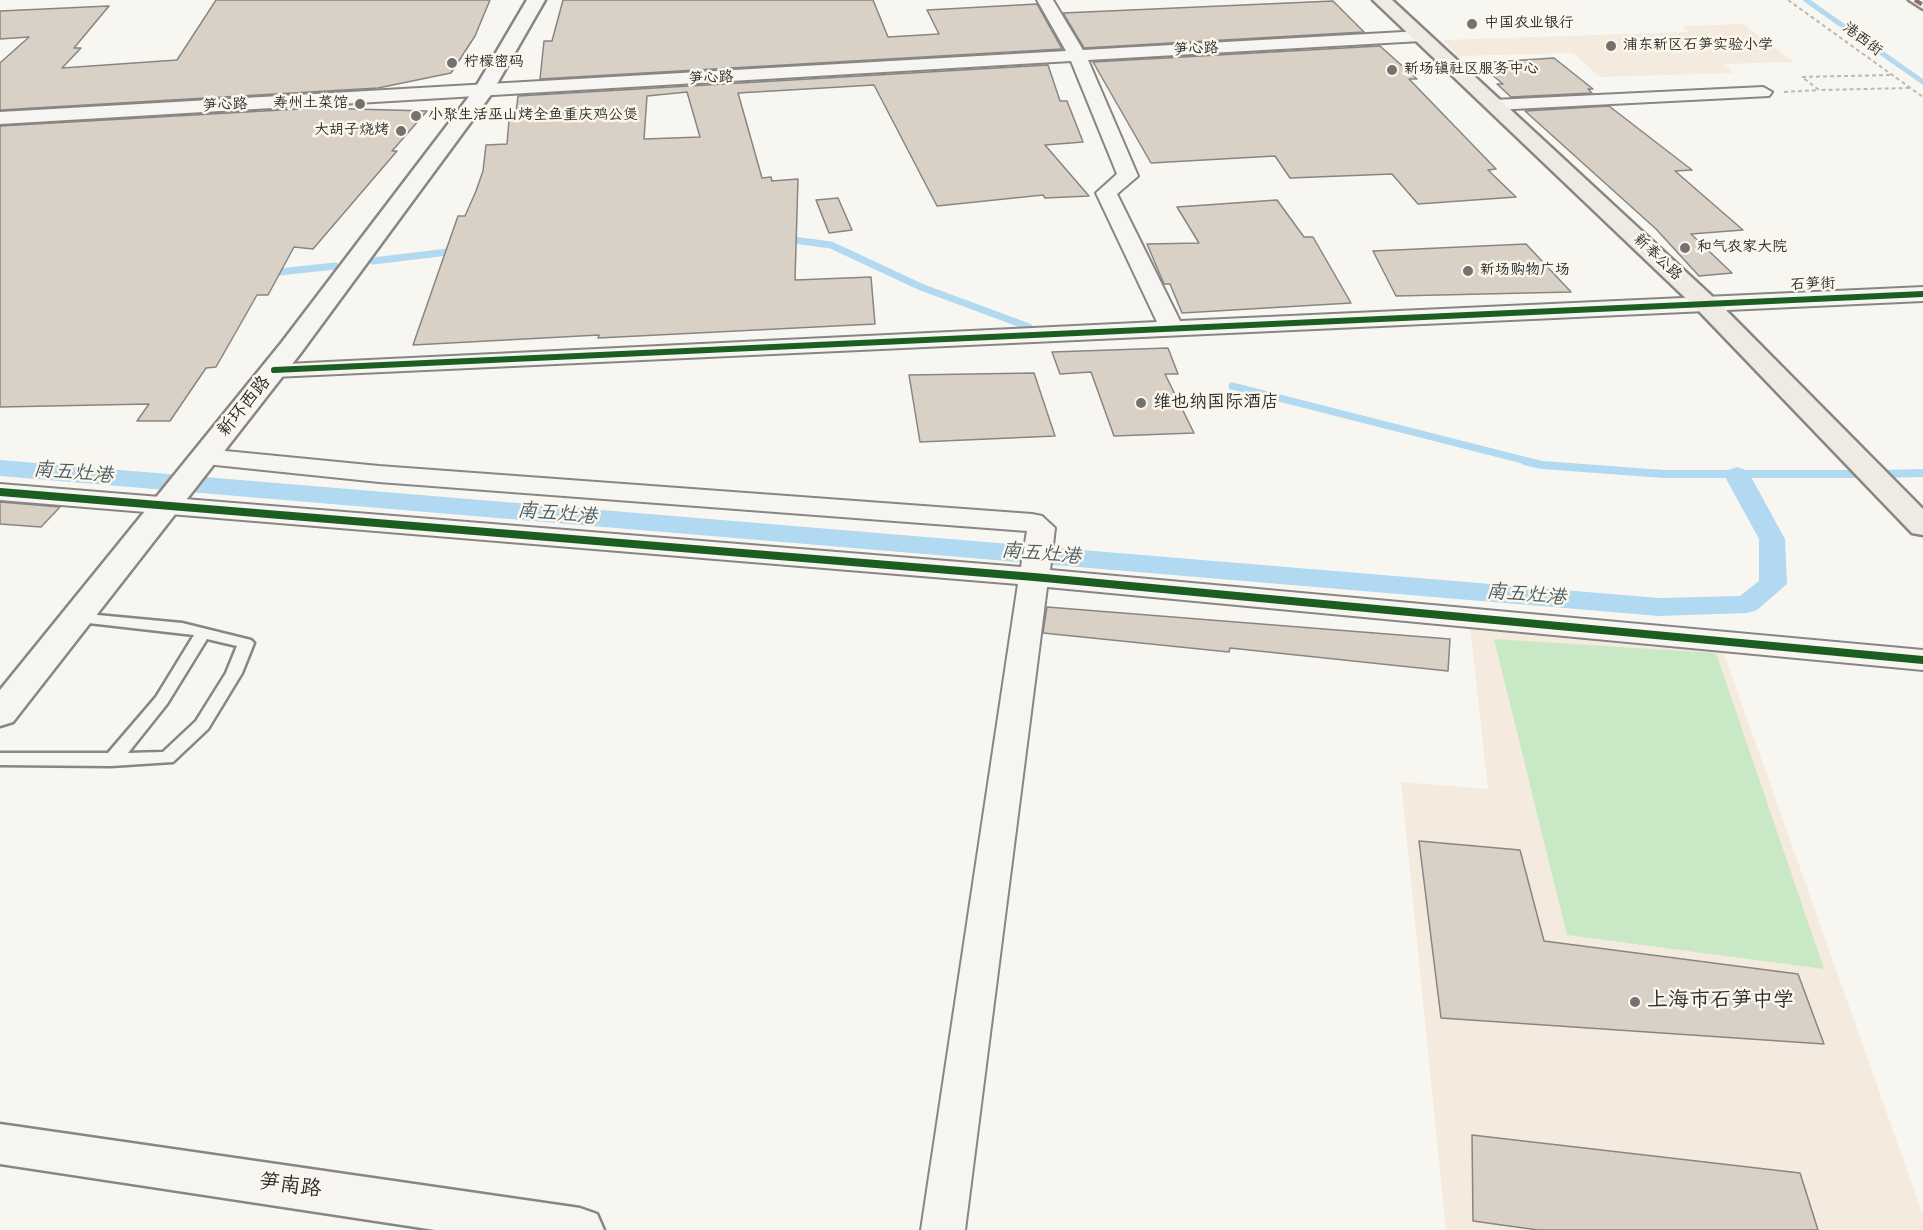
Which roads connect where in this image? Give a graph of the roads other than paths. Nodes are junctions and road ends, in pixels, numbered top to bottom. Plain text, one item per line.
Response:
1 (536, 0) edge
2 (1045, 0) edge
3 (1382, 0) edge
4 (1915, 0) edge
5 (1923, 5) edge
6 (1421, 36) junction
7 (1078, 57) junction
8 (483, 92) junction
9 (1763, 92) road end
10 (1494, 105) junction
11 (0, 118) edge
12 (1923, 294) edge
13 (1705, 303) junction
14 (1172, 329) junction
15 (274, 370) junction
16 (201, 462) junction
17 (0, 492) edge
18 (169, 502) junction
19 (1923, 526) edge
20 (1034, 578) junction
21 (76, 618) junction
22 (202, 634) junction
23 (1923, 660) edge
24 (0, 714) edge
25 (0, 759) edge
26 (111, 760) junction
27 (0, 1144) edge
28 (580, 1230) edge
29 (943, 1230) edge

1 - 8 street, 新环西路
2 - 7 street
3 - 6 main road, 新奉公路
4 - 5 street
6 - 7 street, 笋心路
6 - 10 main road, 新奉公路
7 - 8 street, 笋心路
7 - 14 street
8 - 11 street, 笋心路
8 - 15 street, 新环西路
9 - 10 street
10 - 13 main road, 新奉公路
12 - 13 street, 石笋街
13 - 14 street, 石笋街
13 - 19 main road, 新奉公路
14 - 15 street, 石笋街
15 - 16 street, 新环西路
16 - 18 street, 新环西路
16 - 20 street
17 - 18 street
18 - 20 street
18 - 21 street, 新环西路
20 - 23 street
20 - 29 street
21 - 22 lane
21 - 24 street, 新环西路
22 - 26 lane
22 - 26 lane
25 - 26 lane
27 - 28 street, 笋南路

